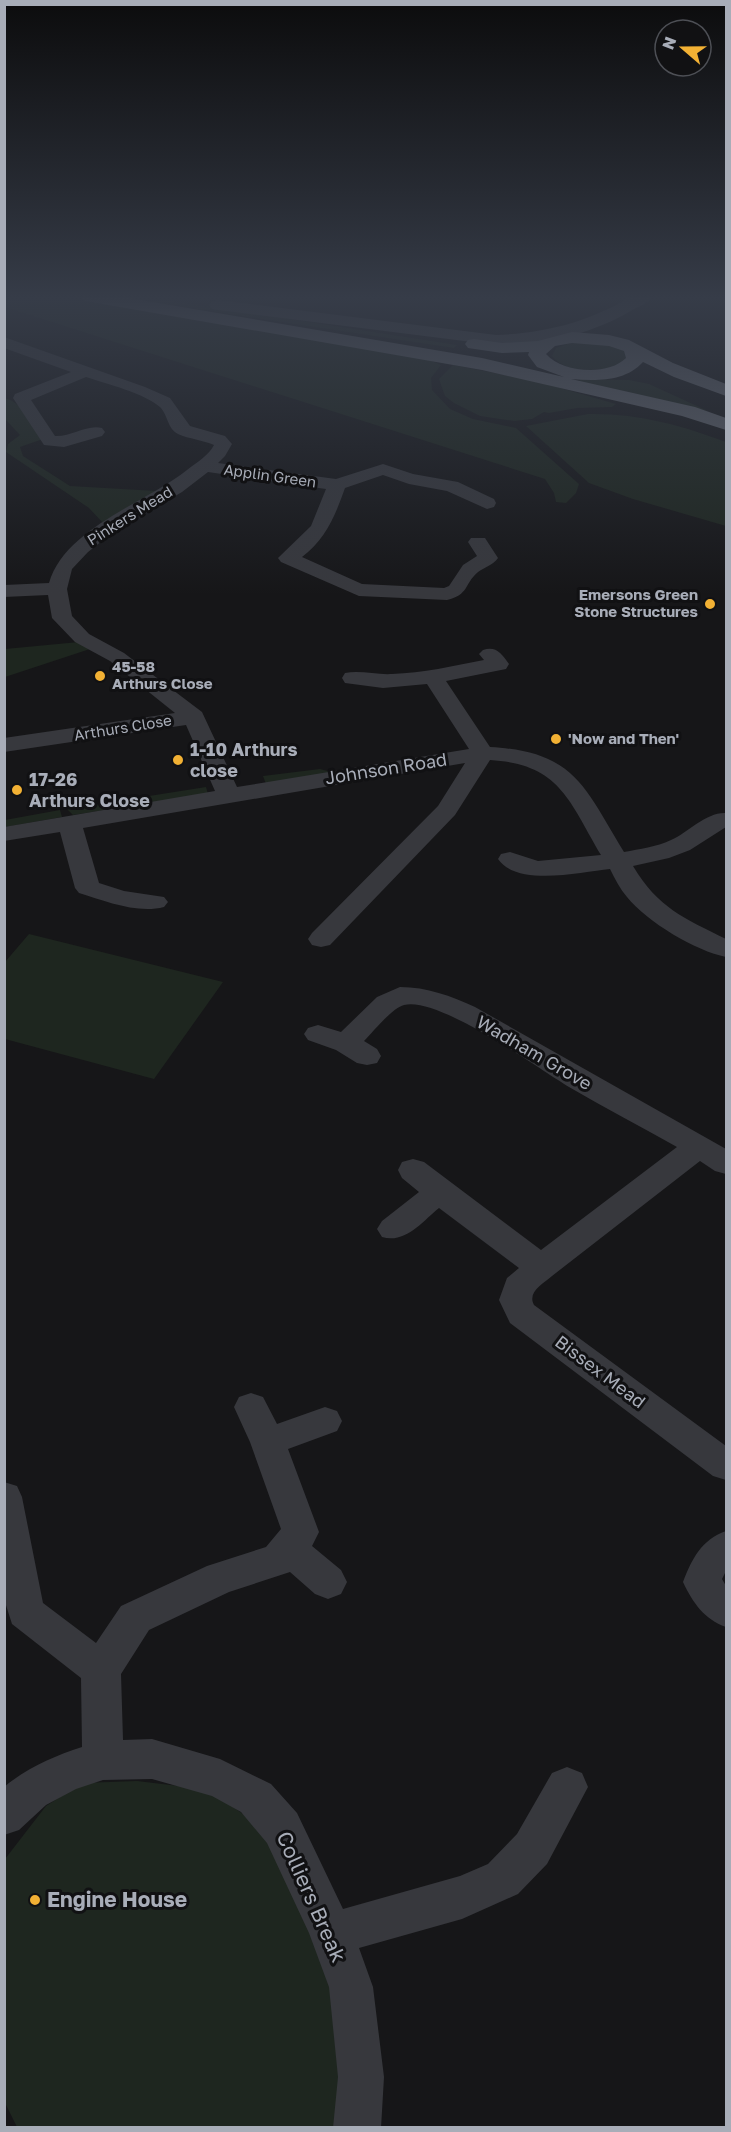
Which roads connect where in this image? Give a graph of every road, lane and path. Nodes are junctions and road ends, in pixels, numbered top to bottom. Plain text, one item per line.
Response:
1 (150, 395) edge
2 (621, 395) edge
3 (686, 395) edge
4 (17, 400) edge
5 (726, 411) edge
6 (726, 424) edge
7 (96, 432) dead end
8 (363, 459) dead end
9 (204, 466) junction
10 (383, 469) junction
11 (337, 485) junction
12 (487, 503) dead end
13 (491, 553) dead end
14 (288, 558) junction
15 (270, 566) dead end
16 (57, 589) junction
17 (4, 591) edge
18 (499, 665) dead end
19 (433, 677) junction
20 (353, 678) dead end
21 (194, 717) junction
22 (4, 745) edge
23 (483, 753) junction
24 (229, 795) junction
25 (726, 820) edge
26 (69, 822) junction
27 (4, 834) edge
28 (510, 859) dead end
29 (619, 861) junction
30 (155, 902) dead end
31 (321, 939) dead end
32 (726, 949) edge
33 (318, 1034) dead end
34 (699, 1146) junction
35 (726, 1163) edge
36 (413, 1170) dead end
37 (439, 1192) junction
38 (393, 1229) dead end
39 (541, 1267) junction
40 (251, 1407) dead end
41 (325, 1421) dead end
42 (268, 1442) junction
43 (726, 1465) edge
44 (4, 1497) edge
45 (726, 1547) edge
46 (288, 1548) junction
47 (328, 1582) dead end
48 (726, 1610) edge
49 (101, 1670) junction
50 (103, 1760) junction
51 (567, 1787) dead end
52 (4, 1815) edge
53 (331, 1934) junction
54 (357, 2127) edge

1 - 9 street, Pinkers Mead
2 - 6 highway
3 - 5 highway
4 - 7 street
8 - 10 street
9 - 11 street, Applin Green
9 - 16 street, Pinkers Mead
10 - 11 street, Applin Green
10 - 12 street
11 - 14 street, Applin Green
13 - 14 street
14 - 15 street, Applin Green
16 - 17 street
16 - 21 street
18 - 19 street
19 - 20 street
19 - 23 street
21 - 22 street, Arthurs Close
21 - 24 street
23 - 24 street, Johnson Road
23 - 29 street, Johnson Road
23 - 31 street
24 - 26 street, Johnson Road
25 - 29 street
26 - 27 street, Johnson Road
26 - 30 street
28 - 29 street
29 - 32 street, Johnson Road
33 - 34 street, Wadham Grove
34 - 35 street, Wadham Grove
34 - 39 street, Bissex Mead
36 - 37 street
37 - 38 street
37 - 39 street
39 - 43 street, Bissex Mead
40 - 42 street
41 - 42 street
42 - 46 street
44 - 49 street
45 - 48 street
46 - 47 street
46 - 49 street
49 - 50 street
50 - 52 street, Colliers Break
50 - 53 street, Colliers Break
51 - 53 street
53 - 54 street, Colliers Break

